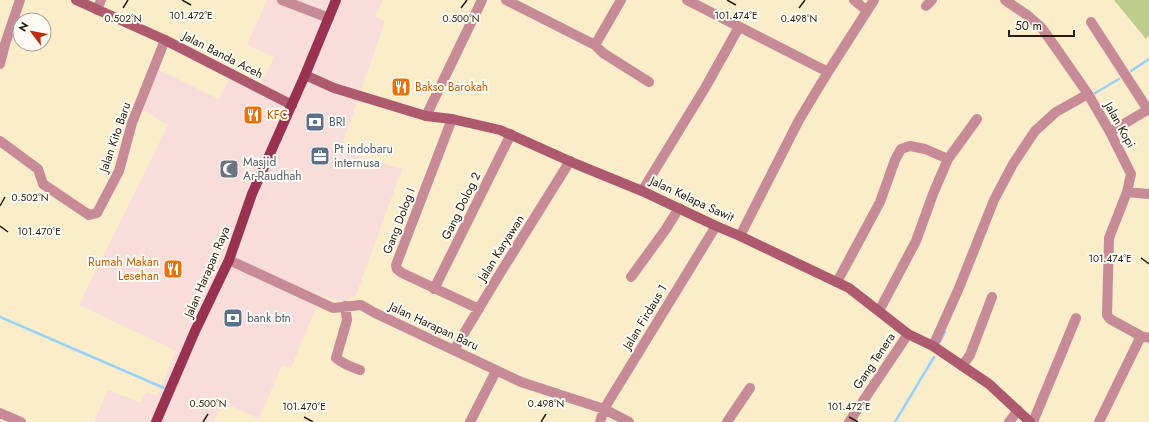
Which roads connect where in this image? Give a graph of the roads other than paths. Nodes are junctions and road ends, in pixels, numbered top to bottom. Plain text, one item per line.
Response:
1 (20, 0) edge
2 (76, 0) edge
3 (101, 0) edge
4 (282, 0) edge
5 (336, 0) edge
6 (482, 0) edge
7 (506, 0) edge
8 (621, 0) edge
9 (687, 0) edge
10 (854, 0) edge
11 (874, 0) edge
12 (1005, 0) edge
13 (97, 10) junction
14 (867, 11) junction
15 (329, 18) junction
16 (1091, 22) dead end
17 (739, 27) junction
18 (166, 40) junction
19 (595, 45) junction
20 (0, 64) edge
21 (828, 72) junction
22 (305, 75) junction
23 (649, 82) dead end
24 (1088, 94) junction
25 (292, 105) junction
26 (1148, 110) edge
27 (426, 116) junction
28 (452, 118) junction
29 (977, 119) dead end
30 (1110, 132) junction
31 (511, 134) junction
32 (0, 142) edge
33 (948, 159) junction
34 (570, 161) junction
35 (642, 191) junction
36 (1127, 192) junction
37 (1149, 194) edge
38 (679, 208) junction
39 (716, 226) junction
40 (740, 236) junction
41 (229, 260) junction
42 (631, 277) dead end
43 (837, 282) junction
44 (434, 288) junction
45 (992, 297) dead end
46 (345, 306) junction
47 (479, 309) junction
48 (879, 311) junction
49 (1076, 318) dead end
50 (908, 334) junction
51 (1145, 337) edge
52 (933, 346) junction
53 (454, 350) junction
54 (962, 366) junction
55 (360, 370) dead end
56 (496, 371) junction
57 (750, 388) dead end
58 (604, 410) junction
59 (1018, 410) junction
60 (0, 413) edge
61 (21, 422) edge
62 (156, 422) edge
63 (470, 422) edge
64 (600, 422) edge
65 (629, 422) edge
66 (727, 422) edge
67 (849, 422) edge
68 (1009, 422) edge
69 (1032, 422) edge
70 (1100, 422) edge

1 - 20 street
2 - 13 main road, Jalan Banda Aceh
3 - 13 street
4 - 15 street
5 - 15 main road, Jalan Harapan Raya
6 - 27 street
7 - 19 street
8 - 19 street
9 - 17 street
10 - 14 street
11 - 14 street
12 - 24 street, Jalan Kopi
13 - 18 main road, Jalan Banda Aceh
14 - 21 street
15 - 22 main road, Jalan Harapan Raya
16 - 26 street
17 - 21 street
17 - 35 street
18 - 25 main road, Jalan Banda Aceh
18 - 32 street, Jalan Kito Baru
19 - 23 street
21 - 40 street
22 - 25 main road, Jalan Harapan Raya
22 - 27 main road, Jalan Kelapa Sawit
24 - 30 street, Jalan Kopi
24 - 52 street
25 - 41 main road, Jalan Harapan Raya
26 - 30 street
27 - 28 main road, Jalan Kelapa Sawit
28 - 31 main road, Jalan Kelapa Sawit
28 - 44 street, Gang Dolog I
29 - 33 street
30 - 36 street, Jalan Kopi
31 - 34 main road, Jalan Kelapa Sawit
31 - 44 street, Gang Dolog 2
33 - 43 street
33 - 48 street
34 - 35 main road, Jalan Kelapa Sawit
34 - 47 street, Jalan Karyawan
35 - 38 main road, Jalan Kelapa Sawit
36 - 37 street
36 - 51 street, Jalan Kopi
38 - 39 main road, Jalan Kelapa Sawit
38 - 42 street
39 - 40 main road, Jalan Kelapa Sawit
39 - 58 street, Jalan Firdaus 1
40 - 43 main road, Jalan Kelapa Sawit
41 - 46 street, Jalan Harapan Baru
41 - 62 main road, Jalan Harapan Raya
43 - 48 main road, Jalan Kelapa Sawit
44 - 47 street, Gang Dolog I
45 - 54 street
46 - 53 street, Jalan Harapan Baru
46 - 55 street
47 - 53 street, Jalan Karyawan
48 - 50 main road, Jalan Kelapa Sawit
49 - 69 street
50 - 52 main road, Jalan Kelapa Sawit
50 - 67 street, Gang Tenera
51 - 70 street
52 - 54 main road, Jalan Kelapa Sawit
53 - 56 street, Jalan Harapan Baru
54 - 59 main road, Jalan Kelapa Sawit
56 - 58 street, Jalan Harapan Baru
56 - 63 street
57 - 66 street
58 - 64 street, Jalan Firdaus 1
58 - 65 street, Jalan Harapan Baru
59 - 68 street
59 - 69 main road, Jalan Kelapa Sawit
60 - 61 street

